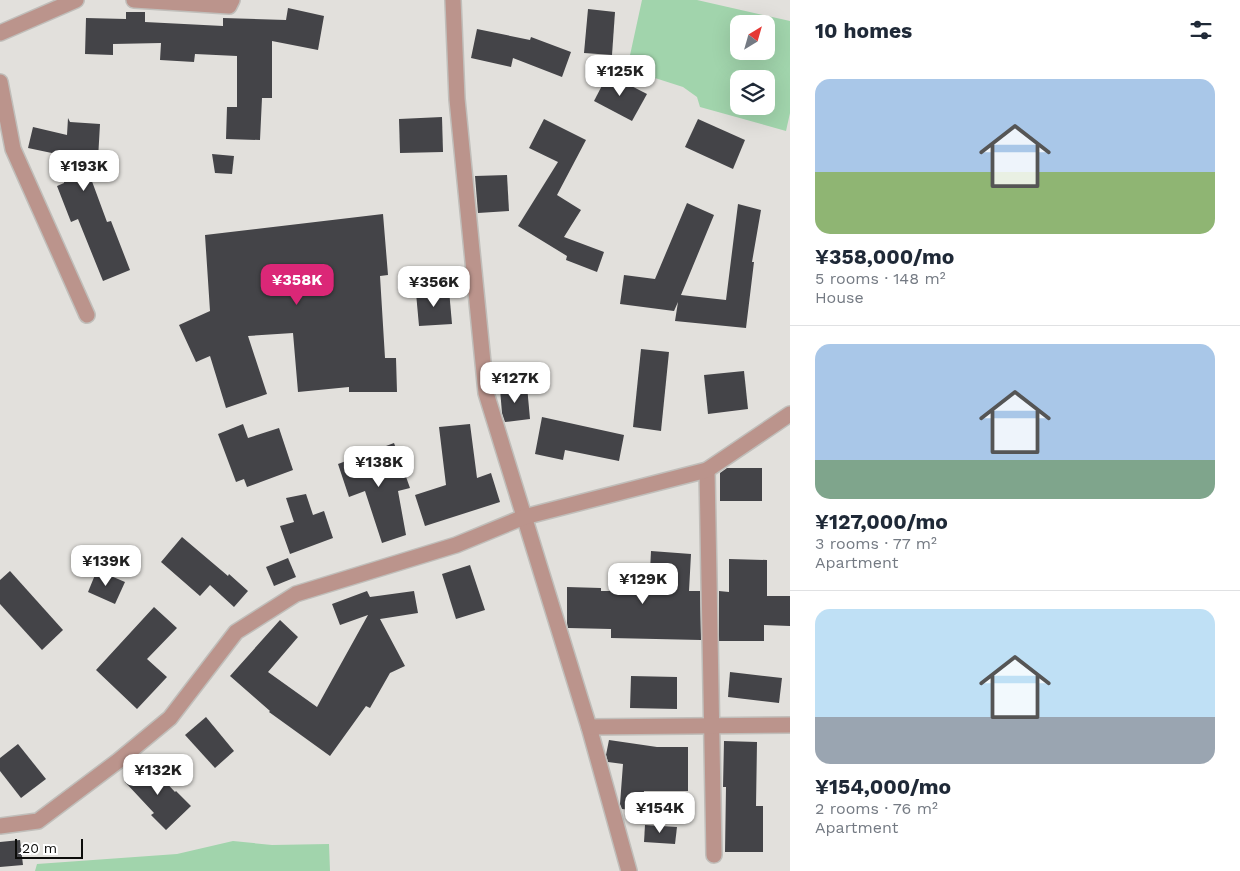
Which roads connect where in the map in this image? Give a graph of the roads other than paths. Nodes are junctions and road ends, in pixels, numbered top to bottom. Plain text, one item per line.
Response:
1 (76, 0) edge
2 (134, 0) edge
3 (232, 0) edge
4 (453, 0) edge
5 (0, 33) edge
6 (0, 82) edge
7 (87, 315) dead end
8 (790, 414) edge
9 (707, 470) junction
10 (524, 517) junction
11 (790, 725) edge
12 (711, 726) junction
13 (589, 727) junction
14 (0, 826) edge
15 (714, 855) dead end
16 (629, 871) edge

1 - 5 street
2 - 3 street
4 - 10 street
6 - 7 street
8 - 9 street
9 - 10 street
9 - 12 street
10 - 13 street
10 - 14 street
11 - 12 street
12 - 13 street
12 - 15 street
13 - 16 street

